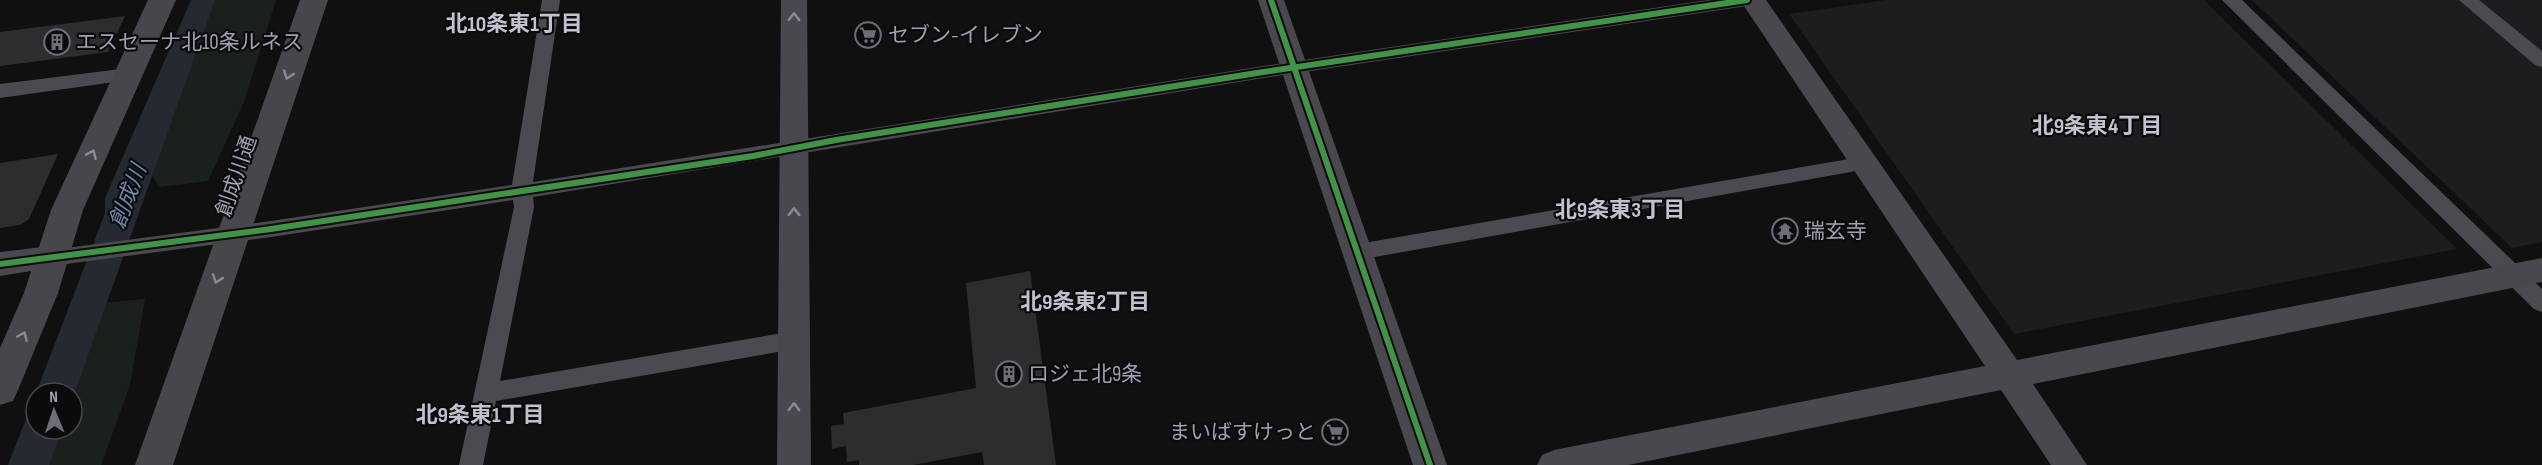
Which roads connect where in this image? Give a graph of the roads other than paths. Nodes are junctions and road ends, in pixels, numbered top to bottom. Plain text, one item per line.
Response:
1 (162, 0) edge
2 (314, 0) edge
3 (551, 0) edge
4 (794, 0) edge
5 (1271, 0) edge
6 (1747, 0) edge
7 (1753, 0) edge
8 (2231, 0) edge
9 (2468, 0) edge
10 (2542, 61) edge
11 (1294, 67) junction
12 (129, 74) junction
13 (0, 91) edge
14 (794, 147) junction
15 (1866, 163) junction
16 (522, 189) junction
17 (234, 233) junction
18 (1358, 252) junction
19 (51, 258) junction
20 (0, 264) edge
21 (2528, 273) edge
22 (2542, 303) edge
23 (795, 340) junction
24 (2009, 375) junction
25 (0, 390) edge
26 (485, 393) junction
27 (154, 465) edge
28 (471, 465) edge
29 (794, 465) edge
30 (1430, 465) edge
31 (1554, 465) edge
32 (2070, 465) edge

1 - 12 highway
2 -> 17 highway, 創成川通
3 - 16 street
14 -> 4 street
5 - 11 street
6 - 11 street
7 - 15 street
8 - 21 street
9 - 10 street
11 - 14 street
11 - 18 street
12 - 13 street
19 -> 12 highway
14 - 16 street
23 -> 14 street
15 - 18 street
15 - 24 street
16 - 17 street
16 - 26 street
17 - 19 street
17 -> 27 highway, 創成川通
18 - 30 street
19 - 20 street
25 -> 19 highway
21 - 22 street
21 - 24 street
23 - 26 street
29 -> 23 street
24 - 31 street
24 - 32 street
26 - 28 street

